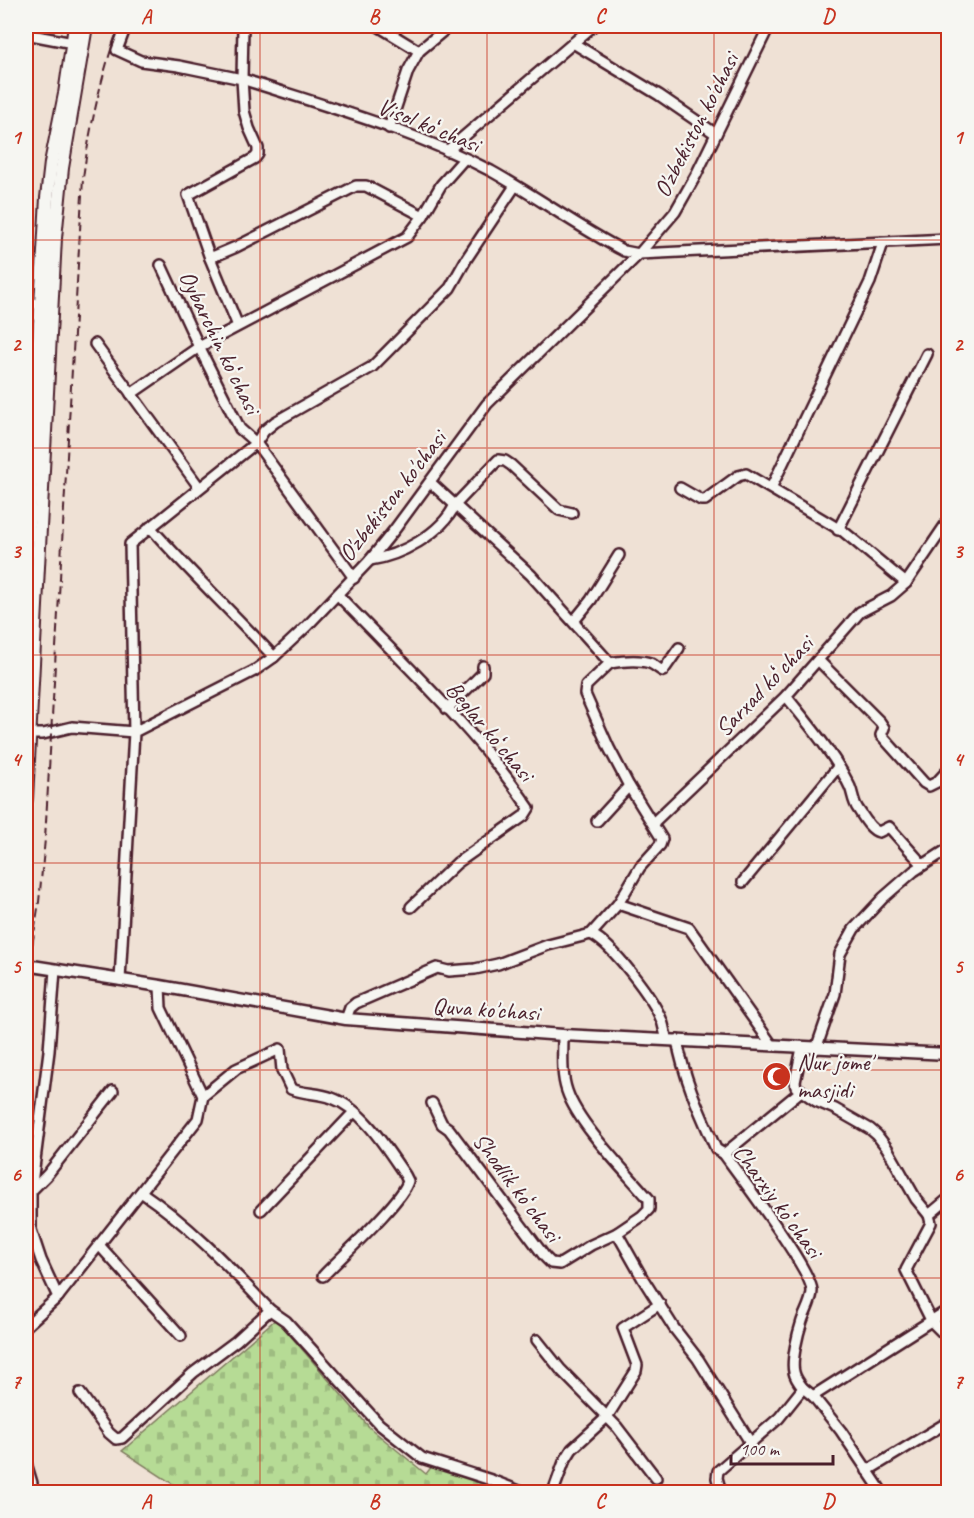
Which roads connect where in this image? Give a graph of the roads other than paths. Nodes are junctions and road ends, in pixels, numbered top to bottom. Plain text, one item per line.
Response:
1 (75, 26) edge
2 (86, 26) edge
3 (126, 26) edge
4 (243, 26) edge
5 (378, 26) edge
6 (449, 26) edge
7 (593, 26) edge
8 (769, 26) edge
9 (26, 35) edge
10 (73, 43) junction
11 (573, 43) junction
12 (419, 51) junction
13 (242, 80) junction
14 (389, 128) junction
15 (716, 135) junction
16 (447, 151) junction
17 (464, 159) junction
18 (514, 186) junction
19 (423, 216) junction
20 (50, 238) junction
21 (948, 239) edge
22 (883, 243) junction
23 (639, 254) junction
24 (210, 258) junction
25 (161, 265) dead end
26 (26, 299) edge
27 (42, 304) junction
28 (238, 326) junction
29 (95, 344) dead end
30 (29, 346) edge
31 (199, 347) junction
32 (927, 354) dead end
33 (131, 394) junction
34 (29, 439) edge
35 (256, 443) junction
36 (430, 482) junction
37 (199, 487) junction
38 (680, 488) dead end
39 (771, 488) junction
40 (455, 505) junction
41 (572, 513) dead end
42 (948, 521) edge
43 (150, 527) junction
44 (838, 530) junction
45 (619, 555) dead end
46 (26, 559) edge
47 (370, 560) junction
48 (26, 573) edge
49 (354, 578) junction
50 (906, 583) junction
51 (338, 595) junction
52 (574, 621) junction
53 (679, 648) dead end
54 (274, 657) junction
55 (818, 660) junction
56 (610, 663) junction
57 (483, 666) dead end
58 (786, 696) junction
59 (447, 709) junction
60 (28, 713) edge
61 (135, 732) junction
62 (29, 734) junction
63 (838, 767) junction
64 (948, 770) edge
65 (629, 786) junction
66 (26, 799) edge
67 (597, 821) dead end
68 (653, 823) junction
69 (948, 849) edge
70 (923, 865) junction
71 (743, 882) dead end
72 (618, 904) junction
73 (411, 907) dead end
74 (591, 934) junction
75 (26, 965) edge
76 (55, 970) junction
77 (120, 980) junction
78 (160, 986) junction
79 (346, 1019) junction
80 (563, 1035) junction
81 (672, 1040) junction
82 (771, 1045) junction
83 (802, 1048) junction
84 (816, 1049) junction
85 (948, 1054) edge
86 (113, 1091) dead end
87 (801, 1091) junction
88 (203, 1096) junction
89 (432, 1102) dead end
90 (354, 1112) junction
91 (724, 1154) junction
92 (31, 1191) junction
93 (141, 1192) junction
94 (948, 1199) edge
95 (261, 1210) dead end
96 (929, 1215) junction
97 (617, 1233) junction
98 (99, 1245) junction
99 (323, 1276) dead end
100 (58, 1297) junction
101 (660, 1304) junction
102 (270, 1310) junction
103 (948, 1310) edge
104 (932, 1322) junction
105 (26, 1326) edge
106 (181, 1336) dead end
107 (948, 1338) edge
108 (537, 1340) dead end
109 (803, 1388) junction
110 (80, 1393) dead end
111 (813, 1396) junction
112 (607, 1416) junction
113 (948, 1422) edge
114 (750, 1442) junction
115 (26, 1463) edge
116 (867, 1471) junction
117 (656, 1478) dead end
118 (31, 1492) edge
119 (522, 1492) edge
120 (553, 1492) edge
121 (721, 1492) edge
122 (882, 1492) edge

1 - 10 highway
2 - 20 highway
3 - 13 street, Visol koʻchasi
4 - 13 street
5 - 12 street
6 - 12 street
7 - 11 street
8 - 15 street, O'zbekiston ko'chasi
9 - 10 street
10 - 20 highway
11 - 15 street
11 - 16 street
12 - 14 street
13 - 14 street, Visol koʻchasi
13 - 24 street
14 - 16 street, Visol koʻchasi
15 - 23 street, O'zbekiston ko'chasi
16 - 17 street, Visol koʻchasi
17 - 18 street, Visol koʻchasi
17 - 19 street
18 - 23 street, Visol koʻchasi
18 - 35 street
19 - 24 street
19 - 28 street
20 - 27 highway
20 - 60 highway
21 - 22 street
22 - 23 street
22 - 39 street
23 - 36 street, O'zbekiston ko'chasi
24 - 28 street
25 - 31 street, Oybarchin koʻchasi
26 - 27 street
27 - 30 highway
28 - 31 street
29 - 33 street
30 - 34 highway
31 - 33 street
31 - 35 street, Oybarchin koʻchasi
32 - 44 street
33 - 37 street
34 - 46 highway
35 - 37 street
35 - 49 street, Oybarchin koʻchasi
36 - 40 street
36 - 47 street, O'zbekiston ko'chasi
37 - 43 street
38 - 39 street
39 - 44 street
40 - 41 street
40 - 47 street
40 - 52 street
42 - 50 street, Sarxad koʻchasi
43 - 54 street
43 - 61 street
44 - 50 street
45 - 52 street
46 - 48 highway
47 - 49 street, O'zbekiston ko'chasi
49 - 51 street, O'zbekiston ko'chasi
50 - 55 street, Sarxad koʻchasi
51 - 54 street, O'zbekiston ko'chasi
51 - 59 street, Beglar koʻchasi
52 - 56 street
53 - 56 street
54 - 61 street, O'zbekiston ko'chasi
55 - 58 street, Sarxad koʻchasi
55 - 64 street
56 - 65 street
57 - 59 street
58 - 63 street
58 - 68 street, Sarxad koʻchasi
59 - 73 street, Beglar koʻchasi
60 - 62 highway
61 - 62 street
61 - 77 street
62 - 66 highway
63 - 70 street
63 - 71 street
65 - 67 street
65 - 68 street
68 - 72 street
69 - 70 street
70 - 84 street
72 - 74 street
72 - 82 street
74 - 79 street
74 - 81 street, Charxiy koʻchasi
75 - 76 main road, Quva ko'chasi
76 - 77 main road, Quva ko'chasi
76 - 92 street
77 - 78 main road, Quva ko'chasi
78 - 79 main road, Quva ko'chasi
78 - 88 street
79 - 80 main road, Quva ko'chasi
80 - 81 main road, Quva ko'chasi
80 - 97 street, Shodlik koʻchasi
81 - 82 main road, Quva ko'chasi
81 - 91 street, Charxiy koʻchasi
82 - 83 main road, Quva ko'chasi
83 - 84 main road, Quva ko'chasi
83 - 87 street
84 - 85 main road, Quva ko'chasi
86 - 92 street
87 - 91 street
87 - 96 street
88 - 90 street
88 - 93 street
89 - 97 street, Shodlik koʻchasi
90 - 95 street
90 - 99 street
91 - 109 street, Charxiy koʻchasi
92 - 100 street
93 - 98 street
93 - 102 street
94 - 96 street
96 - 104 street
97 - 101 street
98 - 100 street
98 - 106 street
100 - 105 street
101 - 112 street
101 - 114 street
102 - 110 street
102 - 119 street
103 - 104 street
104 - 107 street
104 - 111 street
108 - 112 street
109 - 111 street
109 - 114 street
111 - 116 street
112 - 117 street
112 - 120 street
113 - 116 street
114 - 121 street
115 - 118 street
116 - 122 street

